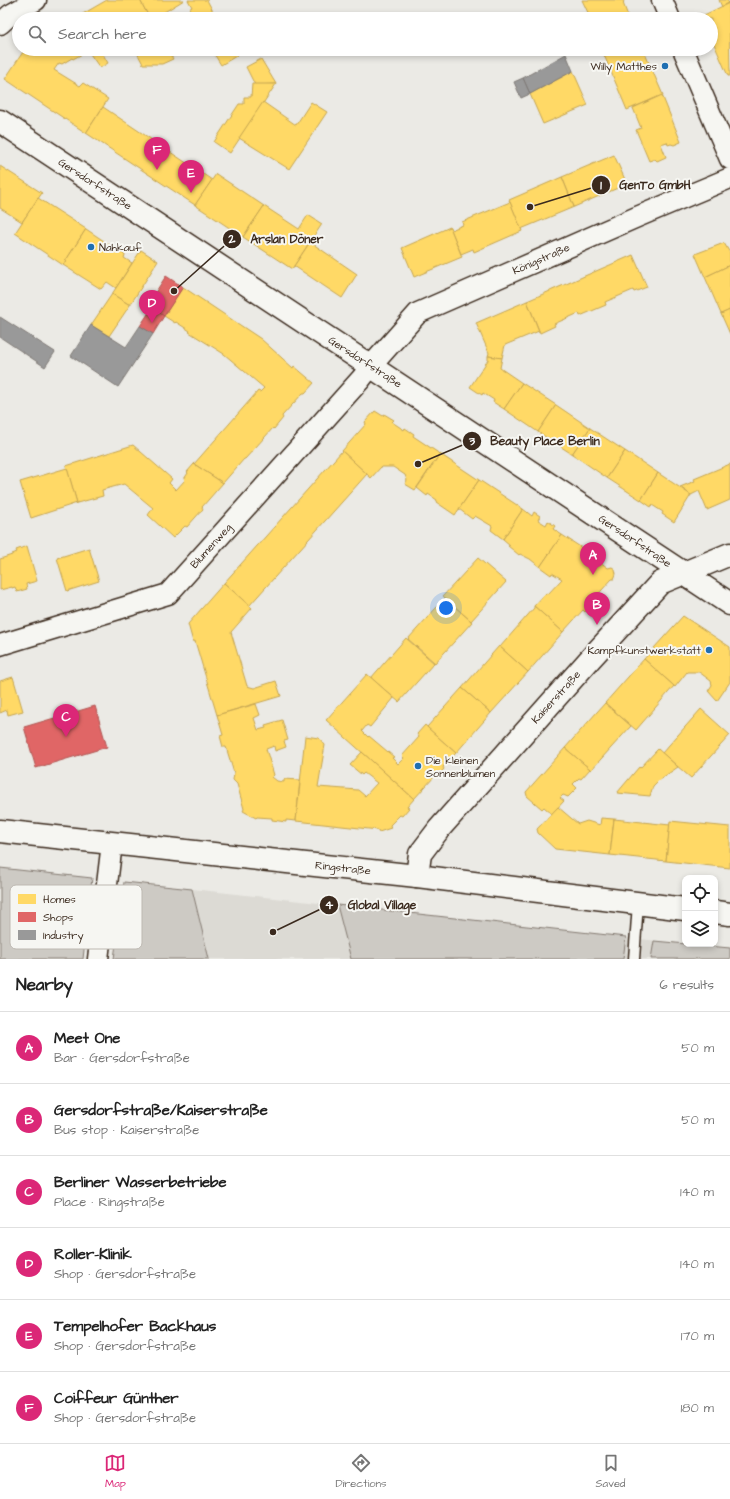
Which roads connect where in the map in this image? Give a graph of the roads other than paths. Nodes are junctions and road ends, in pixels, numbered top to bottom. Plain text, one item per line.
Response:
1 (36, 0) edge
2 (662, 0) edge
3 (15, 12) edge
4 (667, 12) edge
5 (12, 14) edge
6 (0, 24) edge
7 (686, 56) edge
8 (0, 121) edge
9 (730, 159) edge
10 (730, 178) edge
11 (371, 366) junction
12 (730, 554) edge
13 (684, 574) junction
14 (730, 604) edge
15 (0, 645) edge
16 (0, 831) edge
17 (112, 843) junction
18 (417, 876) junction
19 (107, 885) edge
20 (638, 903) junction
21 (682, 909) edge
22 (718, 912) edge
23 (730, 914) edge
24 (99, 949) edge
25 (98, 959) edge
26 (634, 959) edge

1 - 3 street
2 - 4 street
5 - 6 street
7 - 9 street
8 - 11 street, Gersdorfstraße
10 - 11 street, Königstraße
11 - 13 street, Gersdorfstraße
11 - 15 street, Blumenweg
12 - 13 street, Kaiserstraße
13 - 14 street, Gersdorfstraße
13 - 18 street, Kaiserstraße
16 - 17 street, Ringstraße
17 - 18 street, Ringstraße
17 - 19 street
18 - 20 street, Ringstraße
20 - 21 street, Ringstraße
20 - 26 lane
22 - 23 street
24 - 25 street

